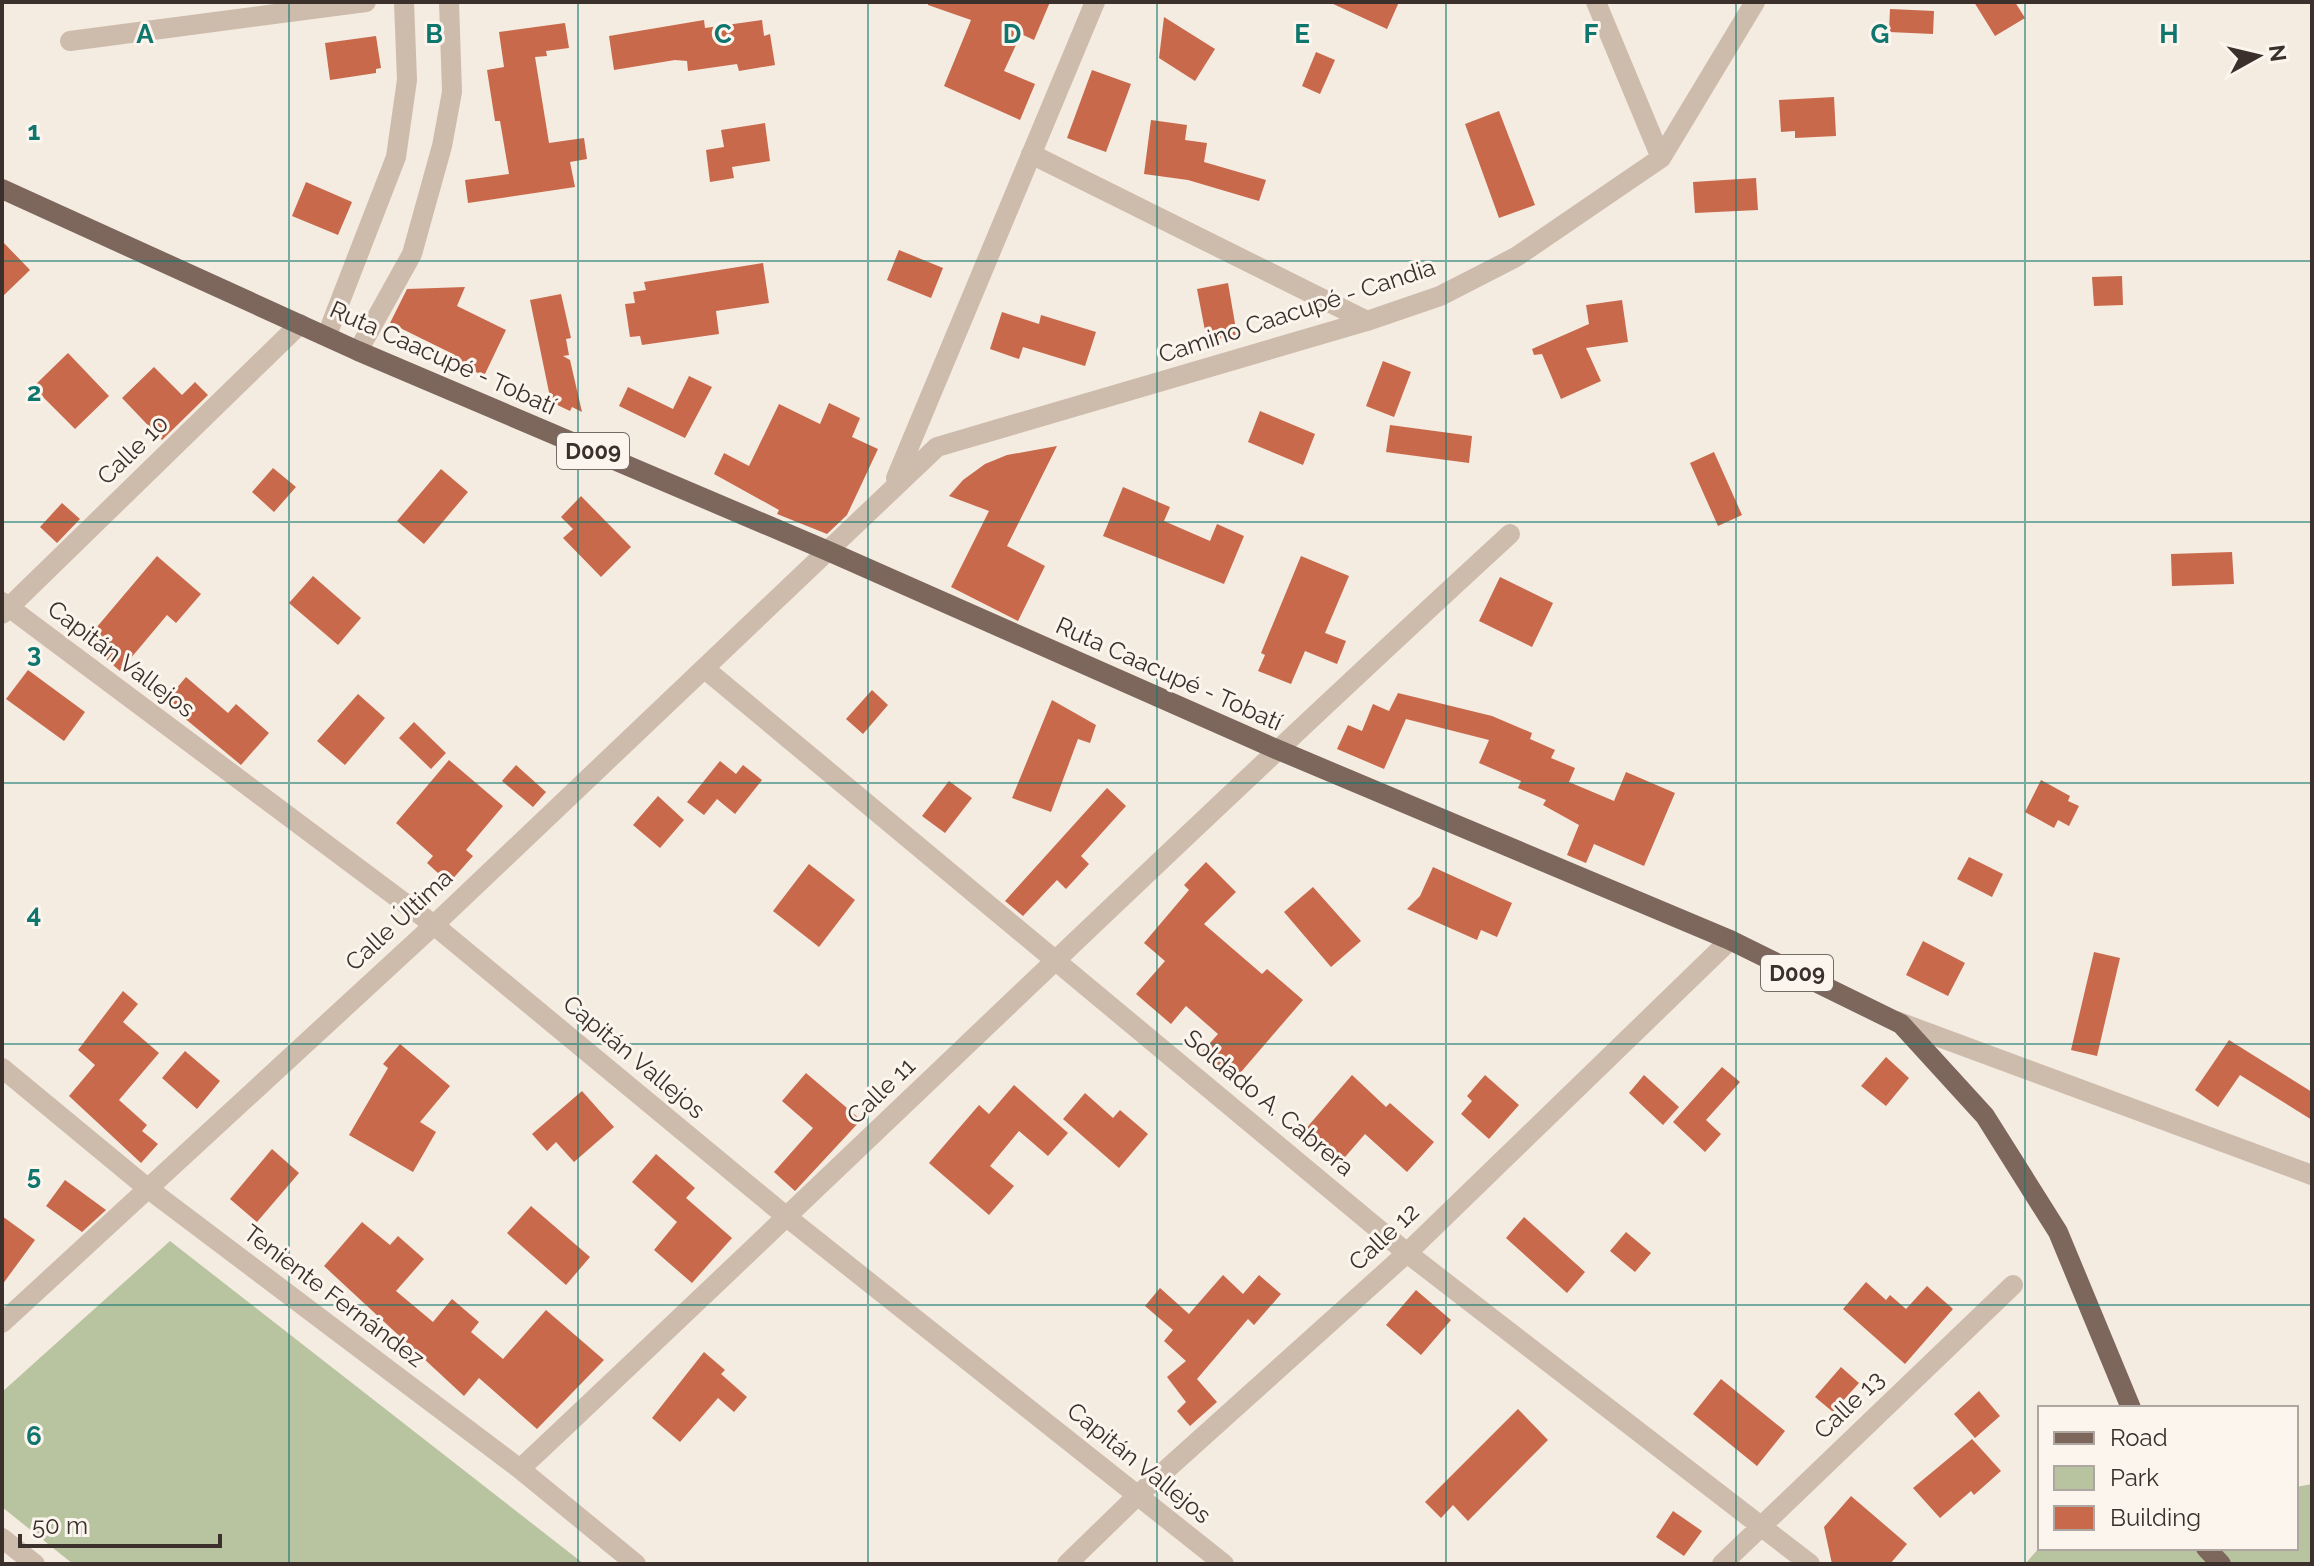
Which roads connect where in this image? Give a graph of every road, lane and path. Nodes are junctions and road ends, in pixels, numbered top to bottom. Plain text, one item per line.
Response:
1 (366, 2) edge
2 (404, 2) edge
3 (449, 2) edge
4 (1095, 2) edge
5 (1596, 2) edge
6 (1755, 2) edge
7 (70, 41) dead end
8 (1031, 154) junction
9 (1661, 158) junction
10 (2, 189) edge
11 (1367, 321) junction
12 (300, 324) junction
13 (327, 335) junction
14 (358, 351) junction
15 (891, 491) junction
16 (1510, 534) dead end
17 (828, 551) junction
18 (4, 608) edge
19 (705, 669) junction
20 (1276, 749) junction
21 (434, 925) junction
22 (1730, 940) junction
23 (1055, 958) junction
24 (1892, 1019) junction
25 (2, 1068) edge
26 (2312, 1175) edge
27 (146, 1187) junction
28 (788, 1218) junction
29 (1407, 1253) junction
30 (2013, 1285) dead end
31 (2, 1323) edge
32 (2130, 1406) edge
33 (520, 1469) junction
34 (1138, 1495) junction
35 (1760, 1526) junction
36 (2, 1538) edge
37 (35, 1564) edge
38 (636, 1564) edge
39 (1067, 1564) edge
40 (1224, 1564) edge
41 (1722, 1564) edge
42 (1810, 1564) edge

1 - 7 street
2 - 13 street
3 - 14 street
4 - 8 street
5 - 9 street
6 - 9 street, Camino Caacupé - Candia
8 - 11 street
8 - 15 street
9 - 11 street, Camino Caacupé - Candia
10 - 12 main road, Ruta Caacupé - Tobatí / D009
11 - 15 street, Camino Caacupé - Candia
12 - 13 main road, Ruta Caacupé - Tobatí / D009
12 - 18 street, Calle 10
13 - 14 main road, Ruta Caacupé - Tobatí / D009
14 - 17 main road, Ruta Caacupé - Tobatí / D009
15 - 17 street, Camino Caacupé - Candia
16 - 20 street, Calle 11
17 - 19 street, Calle Última
17 - 20 main road, Ruta Caacupé - Tobatí / D009
18 - 21 street, Capitán Vallejos
19 - 21 street, Calle Última
19 - 23 street, Soldado A. Cabrera
20 - 22 main road, Ruta Caacupé - Tobatí / D009
20 - 23 street, Calle 11
21 - 27 street, Calle Última
21 - 28 street, Capitán Vallejos
22 - 24 main road, Ruta Caacupé - Tobatí / D009
22 - 29 street, Calle 12
23 - 28 street, Calle 11
23 - 29 street, Soldado A. Cabrera
24 - 26 street
24 - 32 main road, Ruta Caacupé - Tobatí / D009
25 - 27 street, Teniente Fernández
27 - 31 street, Calle Última
27 - 33 street, Teniente Fernández
28 - 33 street, Calle 11
28 - 34 street, Capitán Vallejos
29 - 34 street, Calle 12
29 - 35 street, Soldado A. Cabrera
30 - 35 street, Calle 13
33 - 38 street, Teniente Fernández
34 - 39 street, Calle 12
34 - 40 street, Capitán Vallejos
35 - 41 street, Calle 13
35 - 42 street, Soldado A. Cabrera
36 - 37 street

